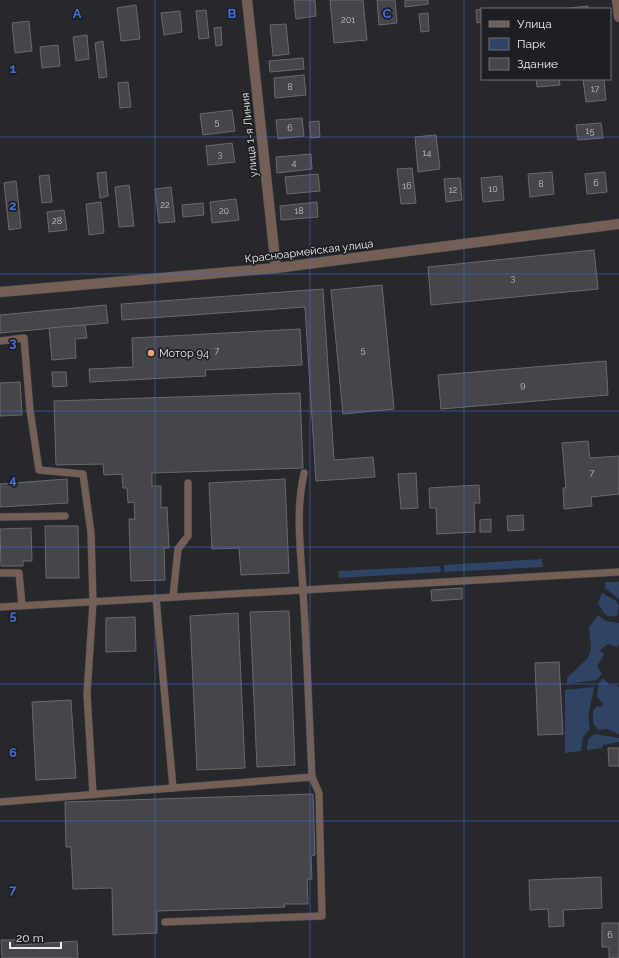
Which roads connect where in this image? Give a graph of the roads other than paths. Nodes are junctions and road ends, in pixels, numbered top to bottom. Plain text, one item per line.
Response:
1 (247, 0) edge
2 (617, 0) edge
3 (619, 17) edge
4 (619, 224) edge
5 (276, 268) junction
6 (0, 292) edge
7 (0, 341) edge
8 (304, 473) dead end
9 (188, 483) dead end
10 (65, 516) dead end
11 (0, 517) edge
12 (619, 572) edge
13 (0, 573) edge
14 (303, 590) junction
15 (173, 597) junction
16 (156, 598) junction
17 (93, 602) junction
18 (22, 606) junction
19 (0, 607) edge
20 (312, 777) junction
21 (173, 788) junction
22 (92, 794) junction
23 (0, 802) edge
24 (165, 922) dead end

1 - 5 street, улица 1-я Линия
2 - 3 street
4 - 5 street, Красноармейская улица
5 - 6 street, Красноармейская улица
7 - 17 lane
8 - 14 lane
9 - 15 lane
10 - 11 lane
12 - 14 lane
13 - 18 lane
14 - 15 lane
14 - 20 lane
15 - 16 lane
16 - 17 lane
16 - 21 lane
17 - 18 lane
17 - 22 lane
18 - 19 lane
20 - 21 lane
20 - 24 lane
21 - 22 lane
22 - 23 lane

